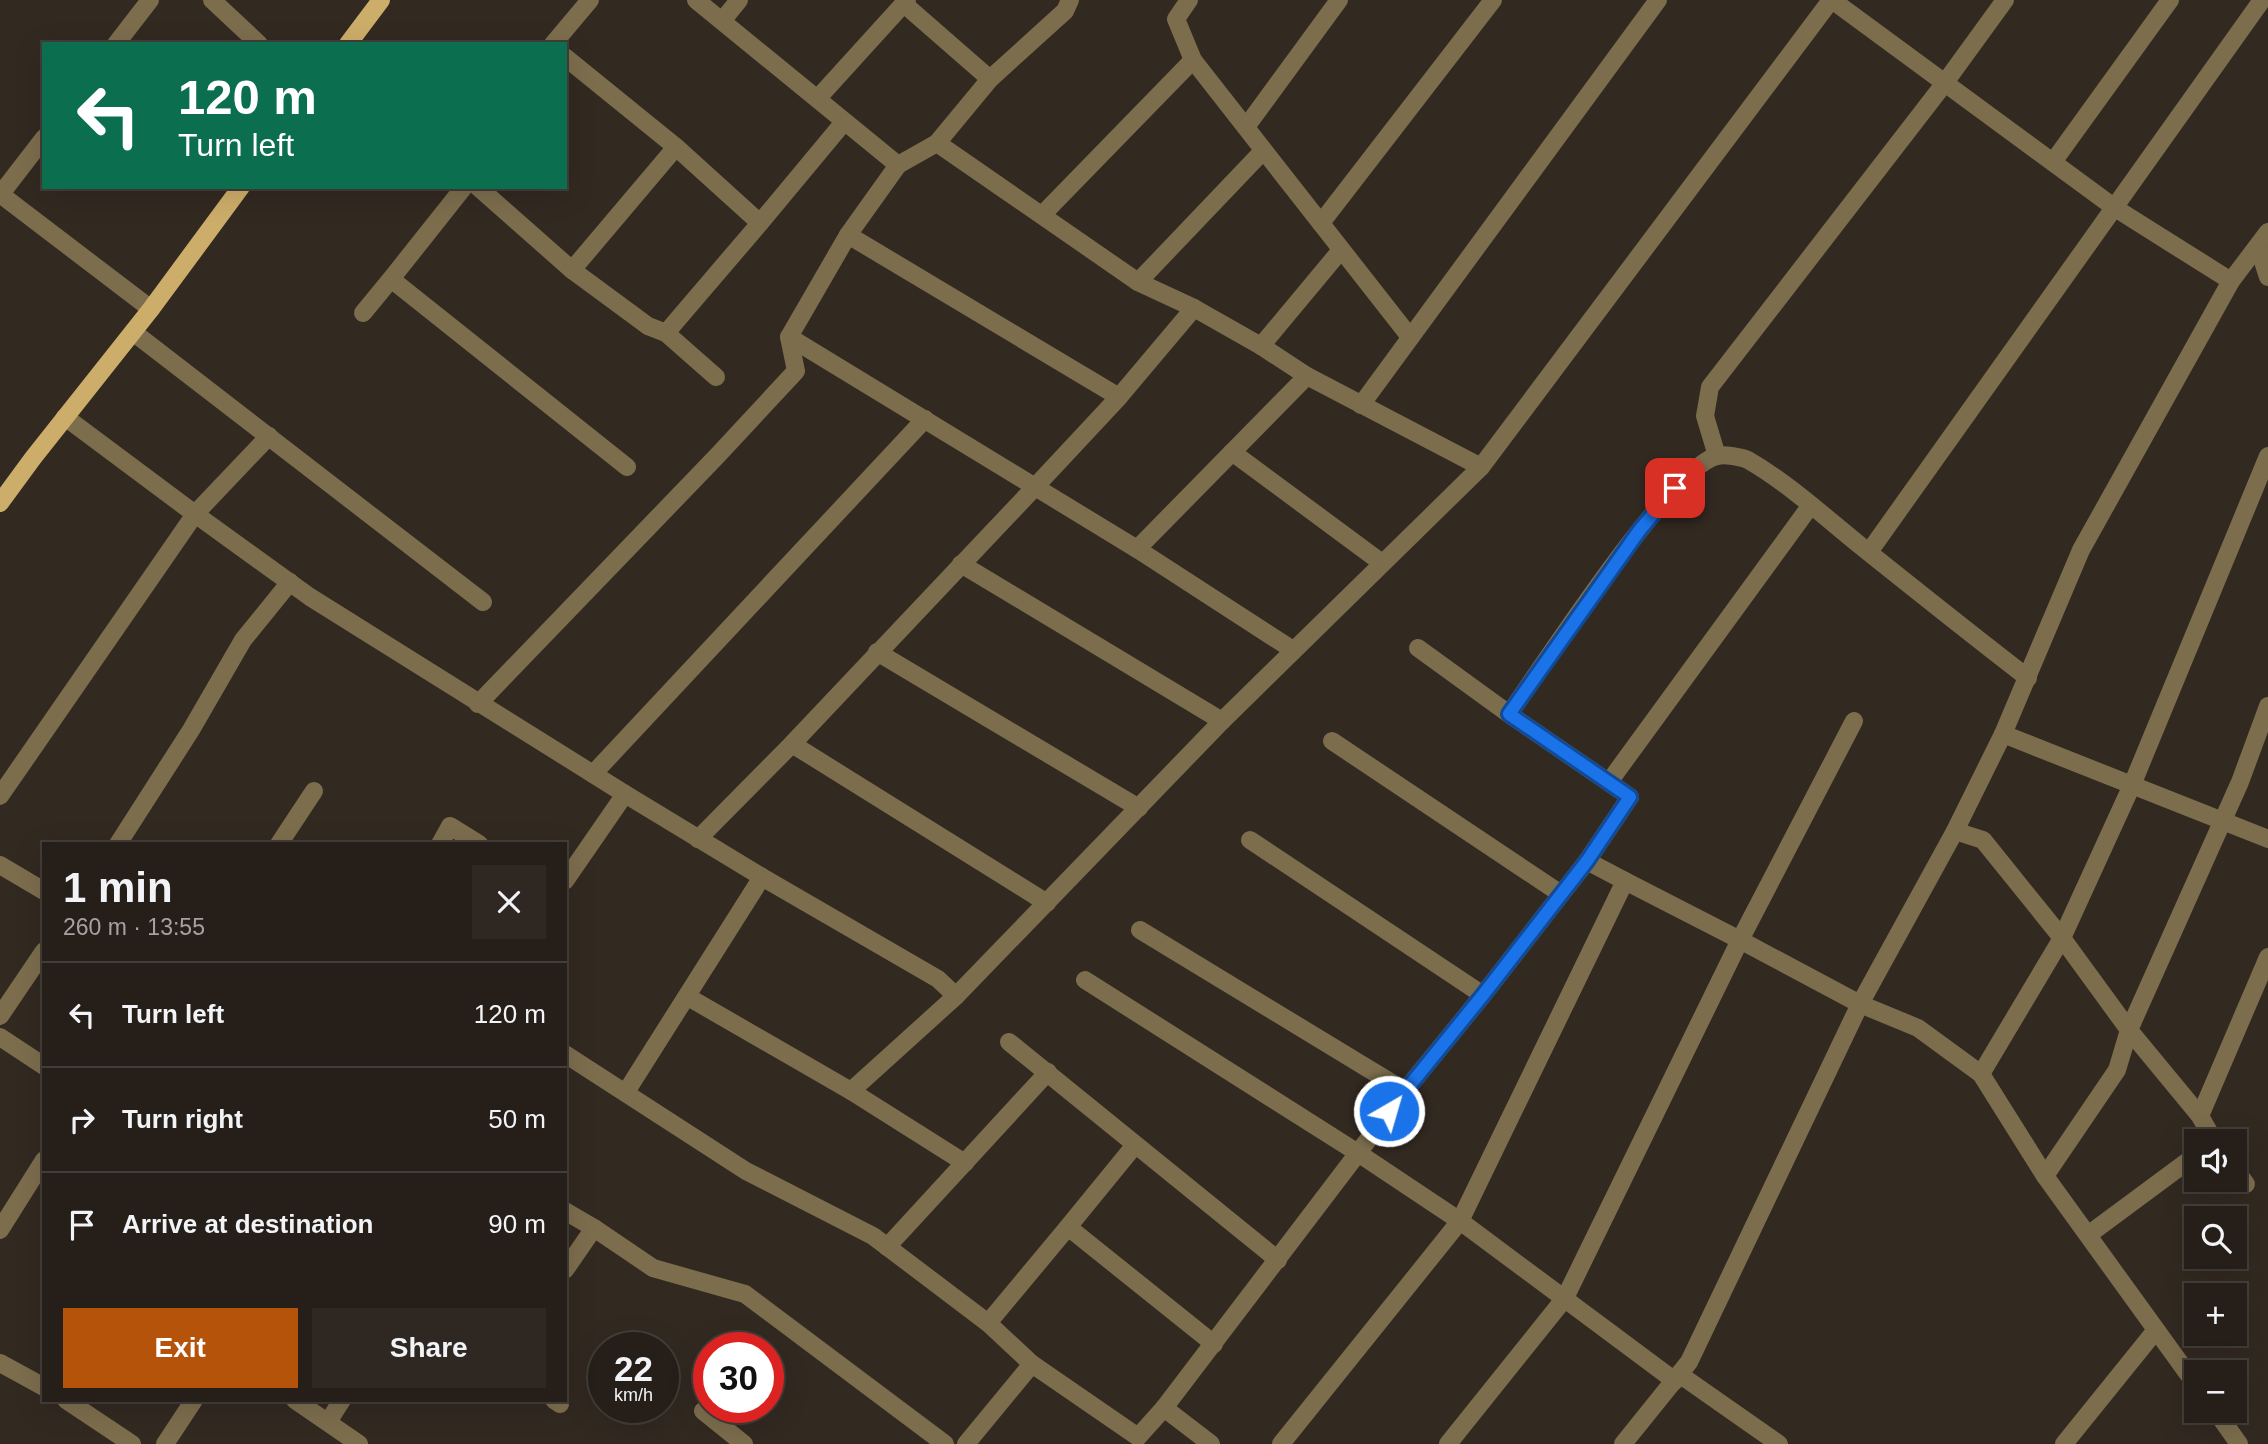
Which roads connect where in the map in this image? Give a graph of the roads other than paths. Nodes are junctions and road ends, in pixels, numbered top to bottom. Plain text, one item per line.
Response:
1 (150, 0) edge
2 (212, 0) edge
3 (381, 0) edge
4 (590, 0) edge
5 (696, 0) edge
6 (739, 0) edge
7 (1070, 0) edge
8 (1189, 0) edge
9 (1339, 0) edge
10 (1493, 0) edge
11 (1658, 0) edge
12 (1831, 0) edge
13 (2005, 0) edge
14 (2170, 0) edge
15 (2262, 0) edge
16 (905, 2) edge
17 (722, 21) junction
18 (118, 42) edge
19 (257, 42) edge
20 (350, 42) edge
21 (555, 42) edge
22 (567, 59) edge
23 (1193, 60) junction
24 (990, 79) junction
25 (1944, 85) junction
26 (818, 98) junction
27 (844, 122) junction
28 (1246, 127) junction
29 (42, 141) edge
30 (937, 143) junction
31 (677, 147) junction
32 (1263, 151) junction
33 (2053, 162) junction
34 (898, 165) junction
35 (240, 189) edge
36 (462, 189) edge
37 (480, 189) edge
38 (0, 194) edge
39 (2115, 208) junction
40 (1042, 215) junction
41 (1321, 222) junction
42 (760, 223) junction
43 (848, 234) junction
44 (2263, 239) edge
45 (1341, 250) junction
46 (572, 270) junction
47 (2268, 278) edge
48 (391, 279) junction
49 (2231, 281) junction
50 (1138, 282) junction
51 (1194, 308) junction
52 (151, 309) junction
53 (363, 313) dead end
54 (132, 332) junction
55 (666, 333) junction
56 (789, 337) junction
57 (1410, 337) junction
58 (1261, 346) junction
59 (1307, 376) junction
60 (716, 377) dead end
61 (1119, 397) junction
62 (1361, 405) junction
63 (65, 416) junction
64 (925, 419) junction
65 (270, 436) junction
66 (1233, 452) junction
67 (1717, 456) junction
68 (2268, 456) edge
69 (627, 467) dead end
70 (1481, 467) junction
71 (1035, 487) junction
72 (0, 503) edge
73 (1811, 505) junction
74 (195, 514) junction
75 (1137, 549) junction
76 (1869, 552) junction
77 (1382, 563) junction
78 (961, 564) junction
79 (290, 582) junction
80 (484, 602) dead end
81 (1418, 649) dead end
82 (1293, 650) junction
83 (877, 652) junction
84 (2028, 678) junction
85 (478, 704) junction
86 (2268, 706) edge
87 (1509, 714) junction
88 (1222, 721) junction
89 (1854, 721) dead end
90 (2003, 734) junction
91 (1332, 741) dead end
92 (792, 744) junction
93 (593, 774) junction
94 (1609, 782) junction
95 (2132, 785) junction
96 (314, 791) dead end
97 (625, 794) junction
98 (0, 796) edge
99 (1139, 808) junction
100 (2221, 821) junction
101 (1955, 831) junction
102 (698, 839) junction
103 (2268, 839) edge
104 (1250, 840) dead end
105 (119, 842) edge
106 (280, 842) edge
107 (441, 842) edge
108 (476, 842) edge
109 (1587, 861) junction
110 (0, 865) edge
111 (762, 877) junction
112 (567, 878) edge
113 (1625, 881) junction
114 (42, 890) edge
115 (1561, 894) junction
116 (1047, 903) junction
117 (1140, 930) dead end
118 (2062, 938) junction
119 (1740, 940) junction
120 (42, 954) edge
121 (2268, 957) edge
122 (1085, 979) dead end
123 (1483, 995) junction
124 (956, 996) junction
125 (688, 997) junction
126 (1860, 1004) junction
127 (0, 1016) edge
128 (2129, 1030) junction
129 (0, 1037) edge
130 (1009, 1042) dead end
131 (567, 1055) edge
132 (42, 1065) edge
133 (1048, 1072) junction
134 (1981, 1074) junction
135 (851, 1091) junction
136 (1405, 1091) junction
137 (626, 1093) junction
138 (2200, 1116) junction
139 (2207, 1129) edge
140 (1135, 1145) junction
141 (1357, 1153) junction
142 (42, 1163) edge
143 (965, 1163) junction
144 (2184, 1164) edge
145 (2045, 1176) junction
146 (567, 1212) edge
147 (1460, 1221) junction
148 (594, 1227) junction
149 (1068, 1227) junction
150 (0, 1230) edge
151 (2088, 1235) junction
152 (887, 1247) junction
153 (1278, 1259) junction
154 (567, 1267) edge
155 (1564, 1298) junction
156 (988, 1323) junction
157 (2156, 1330) junction
158 (1214, 1344) junction
159 (0, 1363) edge
160 (1032, 1364) junction
161 (2184, 1368) edge
162 (1677, 1377) junction
163 (42, 1386) edge
164 (69, 1402) edge
165 (193, 1402) edge
166 (298, 1402) edge
167 (341, 1402) edge
168 (1164, 1408) junction
169 (328, 1422) junction
170 (718, 1423) edge
171 (2221, 1423) edge
172 (2229, 1440) edge
173 (1136, 1441) edge
174 (132, 1444) edge
175 (165, 1444) edge
176 (359, 1444) edge
177 (744, 1444) edge
178 (945, 1444) edge
179 (966, 1444) edge
180 (1211, 1444) edge
181 (1281, 1444) edge
182 (1448, 1444) edge
183 (1623, 1444) edge
184 (1779, 1444) edge
185 (2064, 1444) edge

1 - 18 street
2 - 19 street
3 - 20 main road
4 - 21 street
5 - 17 street
6 - 17 street
7 - 24 street
8 - 23 street
9 - 28 street
10 - 41 street
11 - 57 street
12 - 25 street
12 - 70 street
13 - 25 street
14 - 33 street
15 - 39 street
16 - 24 street
16 - 26 street
17 - 26 street
22 - 31 street
23 - 28 street
23 - 40 street
24 - 30 street
25 - 33 street
25 - 67 street
26 - 27 street
27 - 34 street
27 - 42 street
28 - 32 street
29 - 38 street
30 - 34 street
30 - 40 street
31 - 42 street
31 - 46 street
32 - 41 street
32 - 50 street
33 - 39 street
34 - 43 street
35 - 52 main road
36 - 48 street
37 - 46 street
38 - 52 street
39 - 49 street
39 - 76 street
40 - 50 street
41 - 45 street
42 - 55 street
43 - 56 street
43 - 61 street
44 - 47 street
44 - 49 street
45 - 57 street
45 - 58 street
46 - 55 street
48 - 53 street
48 - 69 street
49 - 84 street
50 - 51 street
51 - 58 street
51 - 61 street
52 - 54 main road
54 - 63 main road
54 - 65 street
55 - 60 street
56 - 64 street
56 - 85 street
57 - 62 street
58 - 59 street
59 - 62 street
59 - 66 street
61 - 71 street
62 - 70 street
63 - 72 main road
63 - 74 street
64 - 71 street
64 - 93 street
65 - 74 street
65 - 80 street
66 - 75 street
66 - 77 street
67 - 73 street
67 - 87 street
68 - 95 street
70 - 77 street
71 - 75 street
71 - 78 street
73 - 76 street
73 - 94 street
74 - 79 street
74 - 98 street
75 - 82 street
76 - 84 street
77 - 82 street
78 - 83 street
78 - 88 street
79 - 85 street
79 - 105 street
81 - 87 street
82 - 88 street
83 - 92 street
83 - 99 street
84 - 90 street
85 - 93 street
86 - 100 street
87 - 94 street
88 - 99 street
89 - 119 street
90 - 95 street
90 - 101 street
91 - 115 street
92 - 102 street
92 - 116 street
93 - 97 street
94 - 109 street
95 - 100 street
95 - 118 street
96 - 106 street
97 - 102 street
97 - 112 street
99 - 116 street
100 - 103 street
100 - 128 street
101 - 118 street
101 - 126 street
102 - 111 street
104 - 123 street
107 - 108 street
109 - 113 street
109 - 115 street
110 - 114 street
111 - 124 street
111 - 125 street
113 - 119 street
113 - 147 street
115 - 123 street
116 - 124 street
117 - 136 street
118 - 128 street
118 - 134 street
119 - 126 street
119 - 155 street
120 - 127 street
121 - 138 street
122 - 141 street
123 - 136 street
124 - 135 street
125 - 135 street
125 - 137 street
126 - 134 street
126 - 162 street
128 - 138 street
128 - 145 street
129 - 132 street
130 - 133 street
131 - 137 street
133 - 140 street
133 - 143 street
134 - 145 street
135 - 143 street
136 - 141 street
137 - 152 street
138 - 139 street
140 - 149 street
140 - 153 street
141 - 147 street
141 - 153 street
142 - 150 street
143 - 152 street
144 - 151 street
145 - 151 street
146 - 148 street
147 - 155 street
147 - 181 street
148 - 154 street
148 - 178 street
149 - 156 street
149 - 158 street
151 - 157 street
152 - 156 street
153 - 158 street
155 - 162 street
155 - 182 street
156 - 160 street
157 - 161 street
157 - 185 street
158 - 168 street
159 - 163 street
160 - 173 street
160 - 179 street
162 - 183 street
162 - 184 street
164 - 174 street
165 - 175 street
166 - 169 street
167 - 169 street
168 - 173 street
168 - 180 street
169 - 176 street
170 - 177 street
171 - 172 street

